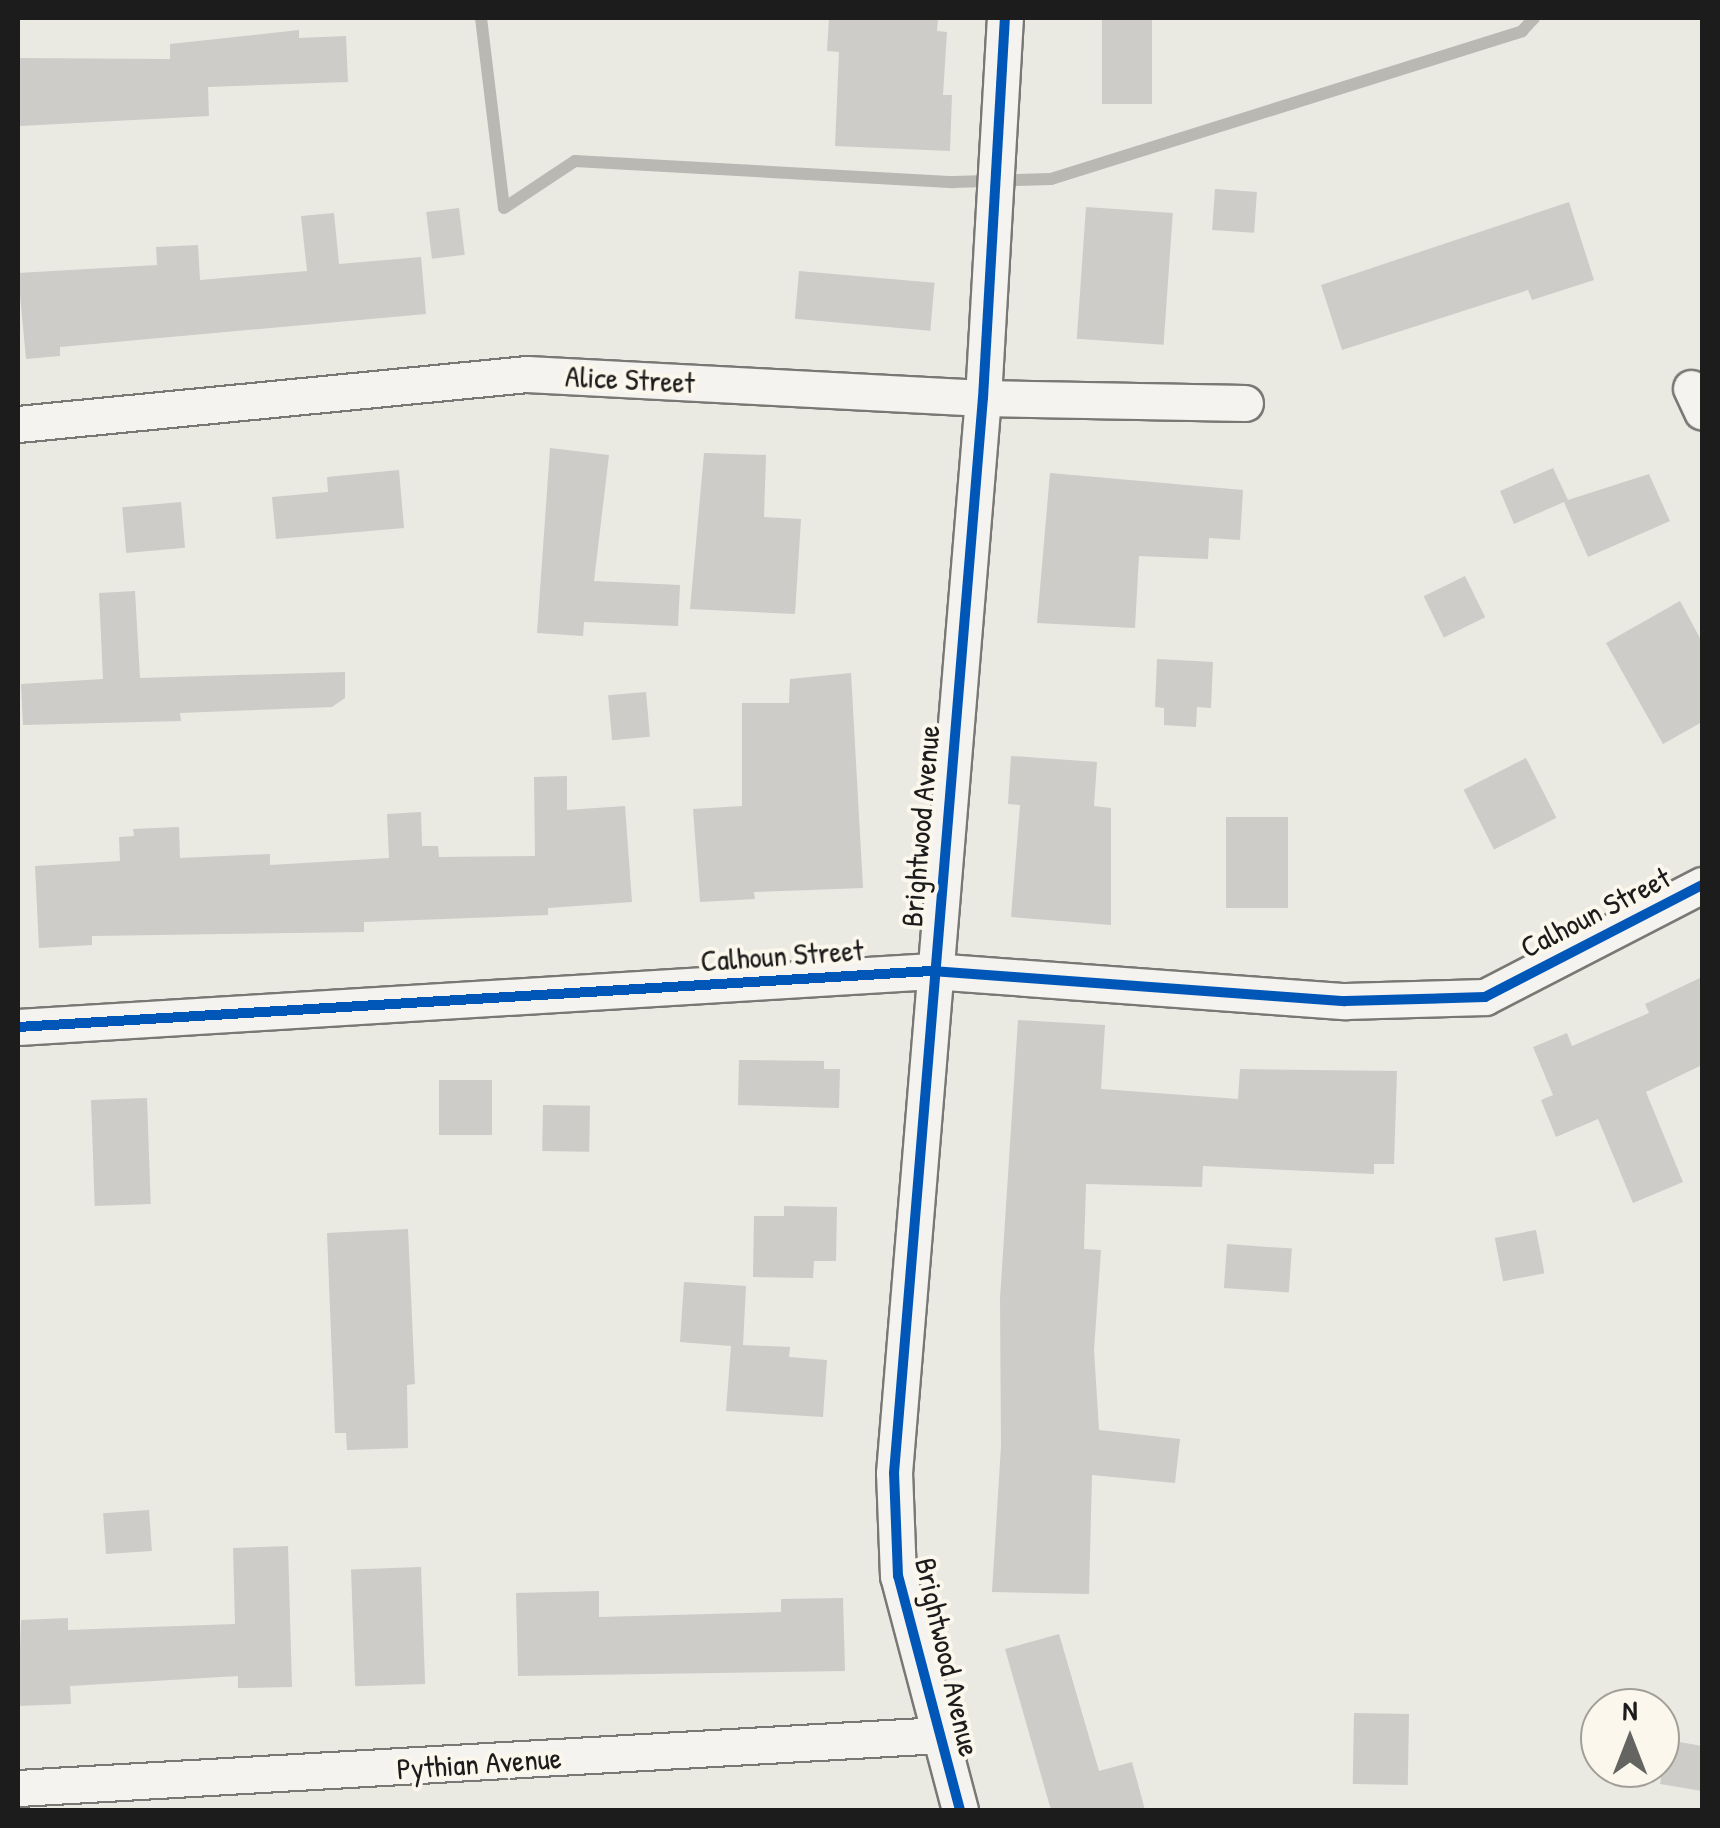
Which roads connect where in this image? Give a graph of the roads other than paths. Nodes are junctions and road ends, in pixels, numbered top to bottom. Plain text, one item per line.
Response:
1 (1005, 18) edge
2 (982, 398) junction
3 (1244, 403) dead end
4 (18, 424) edge
5 (1702, 885) edge
6 (932, 971) junction
7 (18, 1027) edge
8 (940, 1735) junction
9 (18, 1788) edge
10 (960, 1810) edge

1 - 2 street, Brightwood Avenue
2 - 3 street, Alice Street
2 - 4 street, Alice Street
2 - 6 street, Brightwood Avenue
5 - 6 street, Calhoun Street
6 - 7 street, Calhoun Street
6 - 8 street, Brightwood Avenue
8 - 9 street, Pythian Avenue
8 - 10 street, Brightwood Avenue

